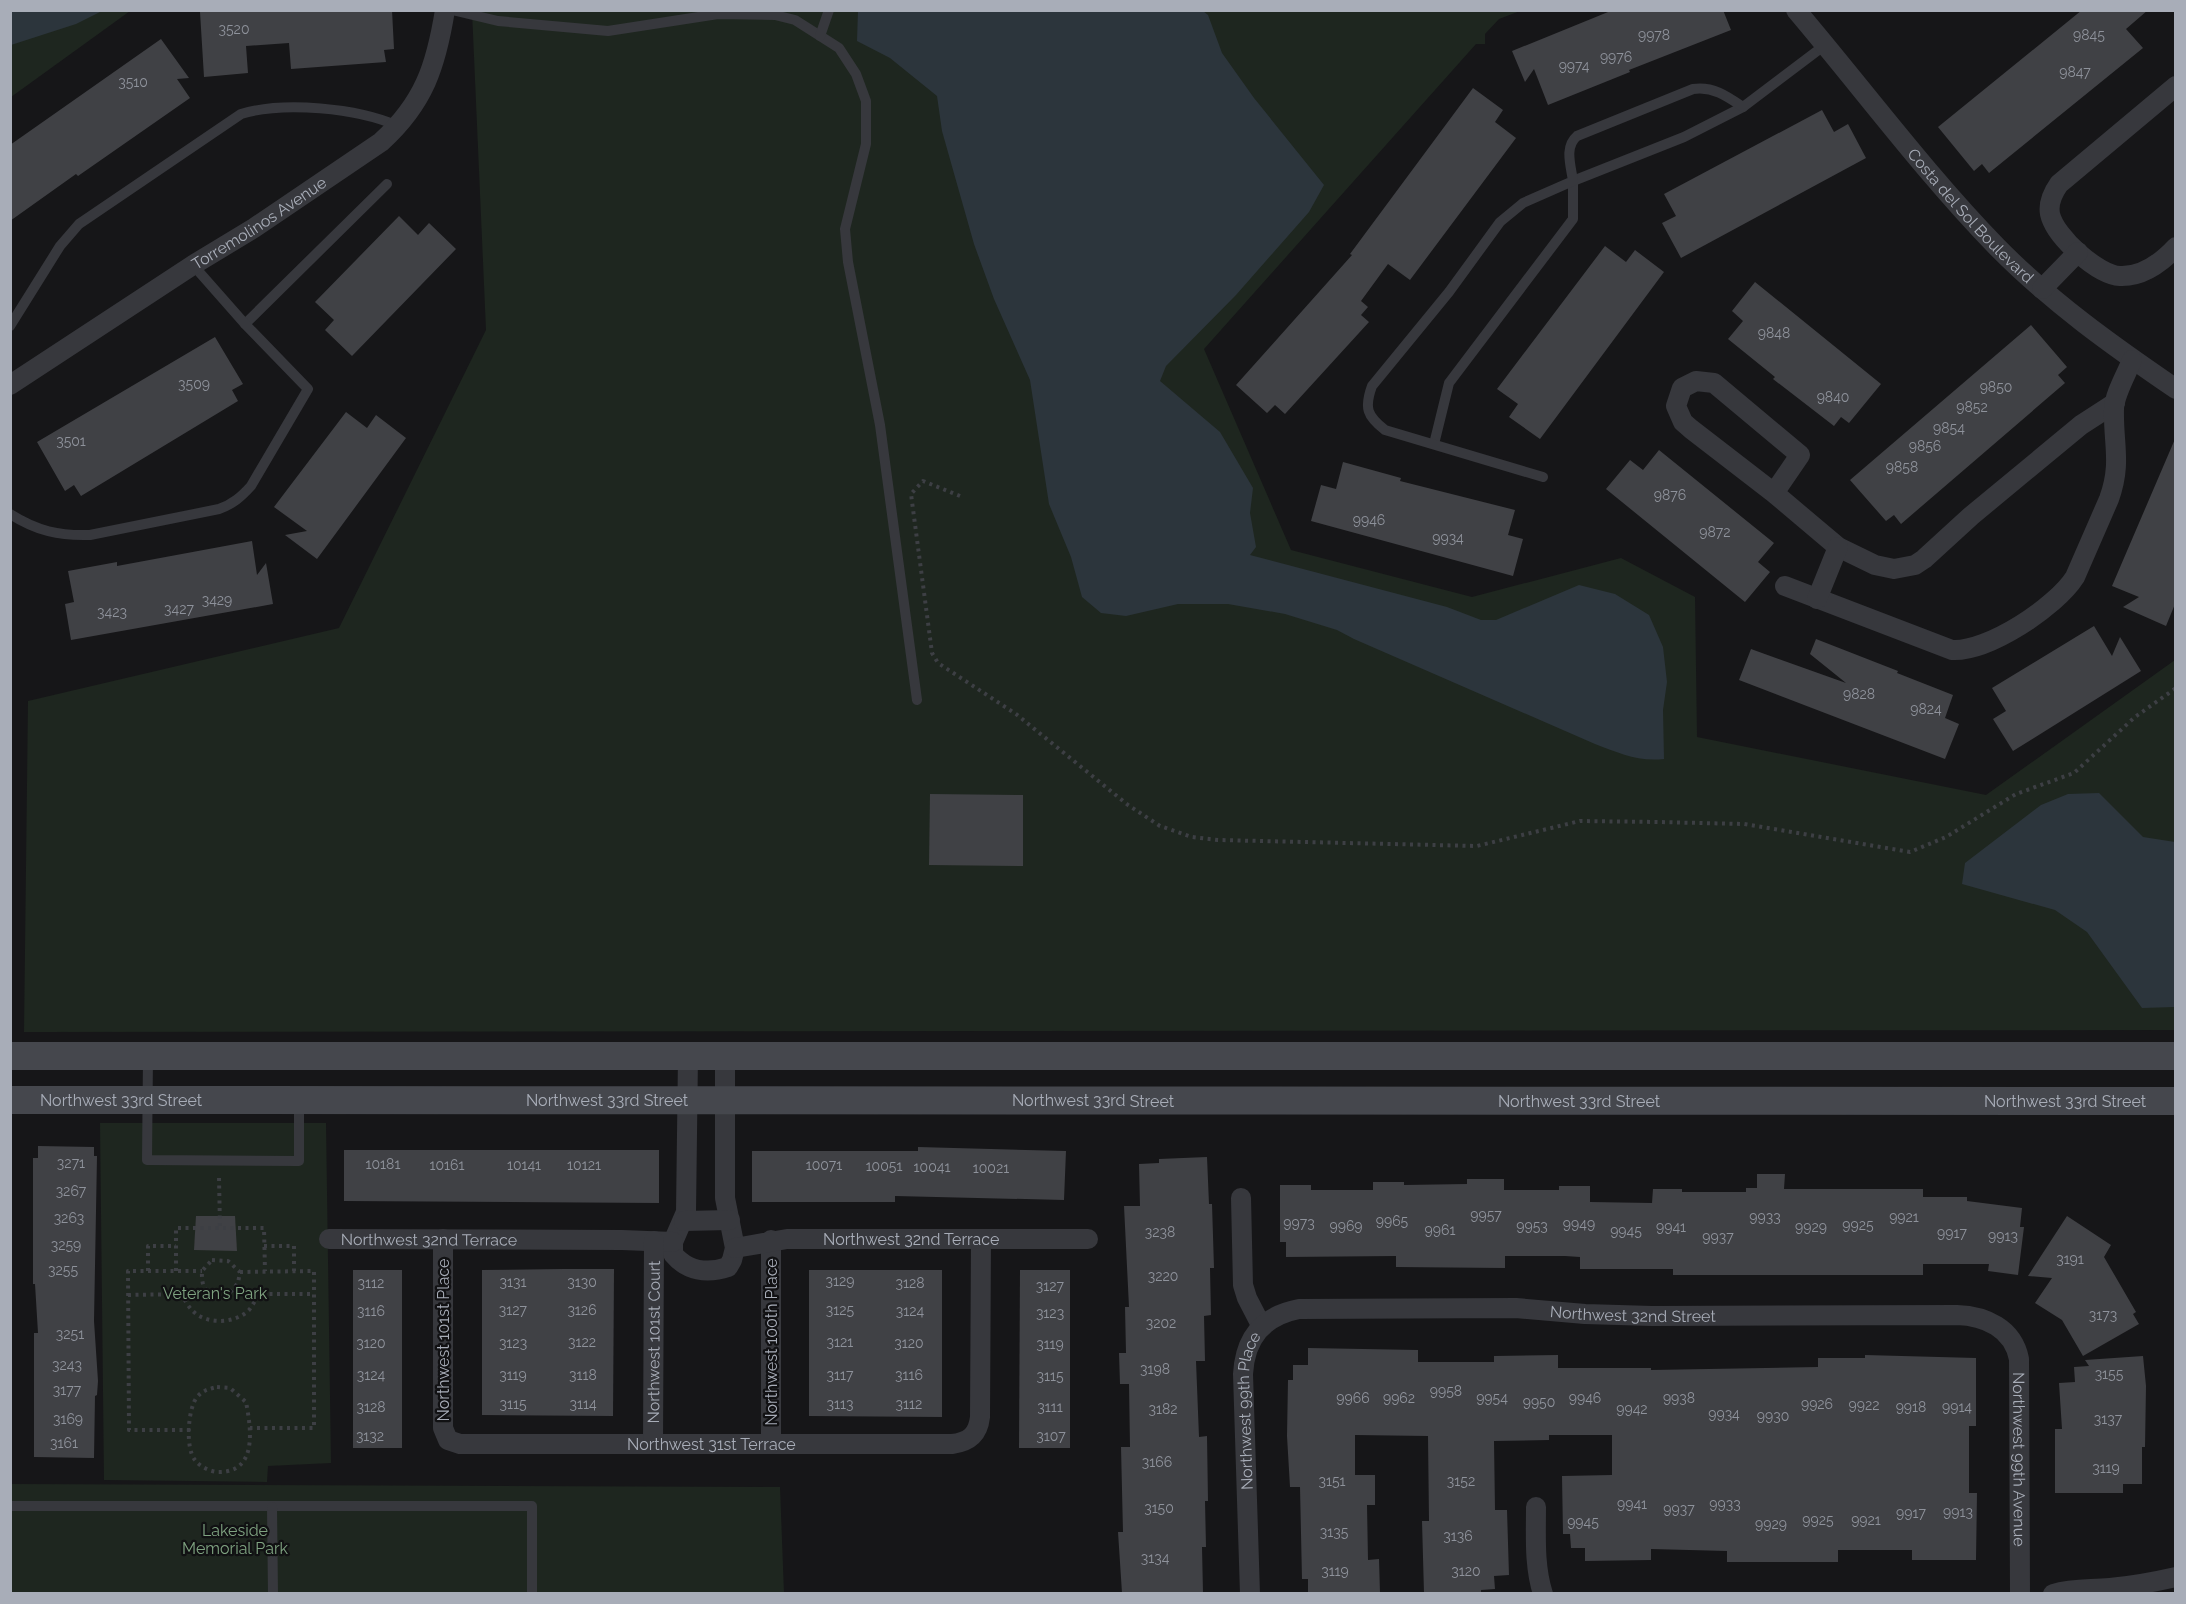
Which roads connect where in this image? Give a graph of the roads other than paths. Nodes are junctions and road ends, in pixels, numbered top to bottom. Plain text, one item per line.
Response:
1 (445, 10) edge
2 (452, 10) edge
3 (829, 10) edge
4 (1796, 10) edge
5 (820, 36) junction
6 (1825, 45) junction
7 (2175, 86) edge
8 (1743, 106) junction
9 (399, 126) junction
10 (1573, 181) junction
11 (387, 184) dead end
12 (2175, 247) edge
13 (2078, 252) junction
14 (193, 265) junction
15 (2042, 288) junction
16 (245, 324) junction
17 (10, 326) edge
18 (2132, 360) junction
19 (10, 385) edge
20 (2175, 390) edge
21 (2115, 403) junction
22 (1434, 444) junction
23 (1543, 477) dead end
24 (1774, 493) junction
25 (10, 514) edge
26 (1838, 547) junction
27 (1785, 586) dead end
28 (1817, 599) junction
29 (917, 700) dead end
30 (10, 1056) edge
31 (148, 1056) junction
32 (688, 1056) junction
33 (725, 1056) junction
34 (2175, 1056) edge
35 (10, 1100) edge
36 (148, 1100) junction
37 (299, 1101) junction
38 (688, 1101) junction
39 (724, 1101) junction
40 (2175, 1101) edge
41 (1241, 1198) dead end
42 (730, 1220) junction
43 (684, 1221) junction
44 (329, 1239) dead end
45 (444, 1239) junction
46 (981, 1239) junction
47 (1088, 1239) dead end
48 (771, 1240) junction
49 (654, 1241) junction
50 (673, 1242) junction
51 (735, 1248) junction
52 (1262, 1327) junction
53 (2004, 1331) joint
54 (448, 1440) joint
55 (653, 1444) junction
56 (771, 1444) junction
57 (10, 1506) edge
58 (272, 1507) junction
59 (1536, 1507) dead end
60 (2175, 1577) edge
61 (273, 1593) edge
62 (532, 1593) edge
63 (1250, 1593) edge
64 (1543, 1593) edge
65 (2020, 1593) edge
66 (2053, 1593) edge

1 - 9 street, Torremolinos Avenue
2 - 5 lane
3 - 5 lane
4 - 6 street, Costa del Sol Boulevard
5 - 29 lane
6 - 8 lane
6 - 15 street, Costa del Sol Boulevard
7 - 13 street
8 - 10 lane
8 - 10 lane
9 - 14 street, Torremolinos Avenue
9 - 17 lane
10 - 22 lane
10 - 22 lane
11 - 16 lane
12 - 13 street
13 - 15 street
14 - 16 lane
14 - 19 street, Torremolinos Avenue
15 - 18 street, Costa del Sol Boulevard
16 - 25 lane
18 - 20 street, Costa del Sol Boulevard
18 - 21 street
21 - 26 street
21 - 28 street
22 - 23 lane
24 - 24 street
24 - 26 street
26 - 28 street
27 - 28 street
30 - 31 street
31 - 32 street
31 - 36 lane
32 - 33 street
32 - 38 street
33 - 34 street
33 - 39 street
35 - 36 street, Northwest 33rd Street
36 - 37 street, Northwest 33rd Street
36 - 37 lane
37 - 38 street, Northwest 33rd Street
38 - 39 street, Northwest 33rd Street
38 - 43 street
39 - 40 street, Northwest 33rd Street
39 - 42 street
41 - 52 street, Northwest 99th Place
42 - 43 street
42 - 51 street
43 - 50 street
44 - 45 street, Northwest 32nd Terrace
45 - 49 street, Northwest 32nd Terrace
45 - 54 street, Northwest 101st Place
46 - 47 street, Northwest 32nd Terrace
46 - 48 street, Northwest 32nd Terrace
46 - 56 street, Northwest 31st Terrace
48 - 51 street, Northwest 32nd Terrace
48 - 56 street, Northwest 100th Place
49 - 50 street, Northwest 32nd Terrace
49 - 55 street, Northwest 101st Court
50 - 51 street
52 - 53 street, Northwest 32nd Street
52 - 63 street, Northwest 99th Place
53 - 65 street, Northwest 99th Avenue
54 - 55 street, Northwest 31st Terrace
55 - 56 street, Northwest 31st Terrace
57 - 58 lane
58 - 61 lane
58 - 62 lane
59 - 64 street
60 - 66 street

